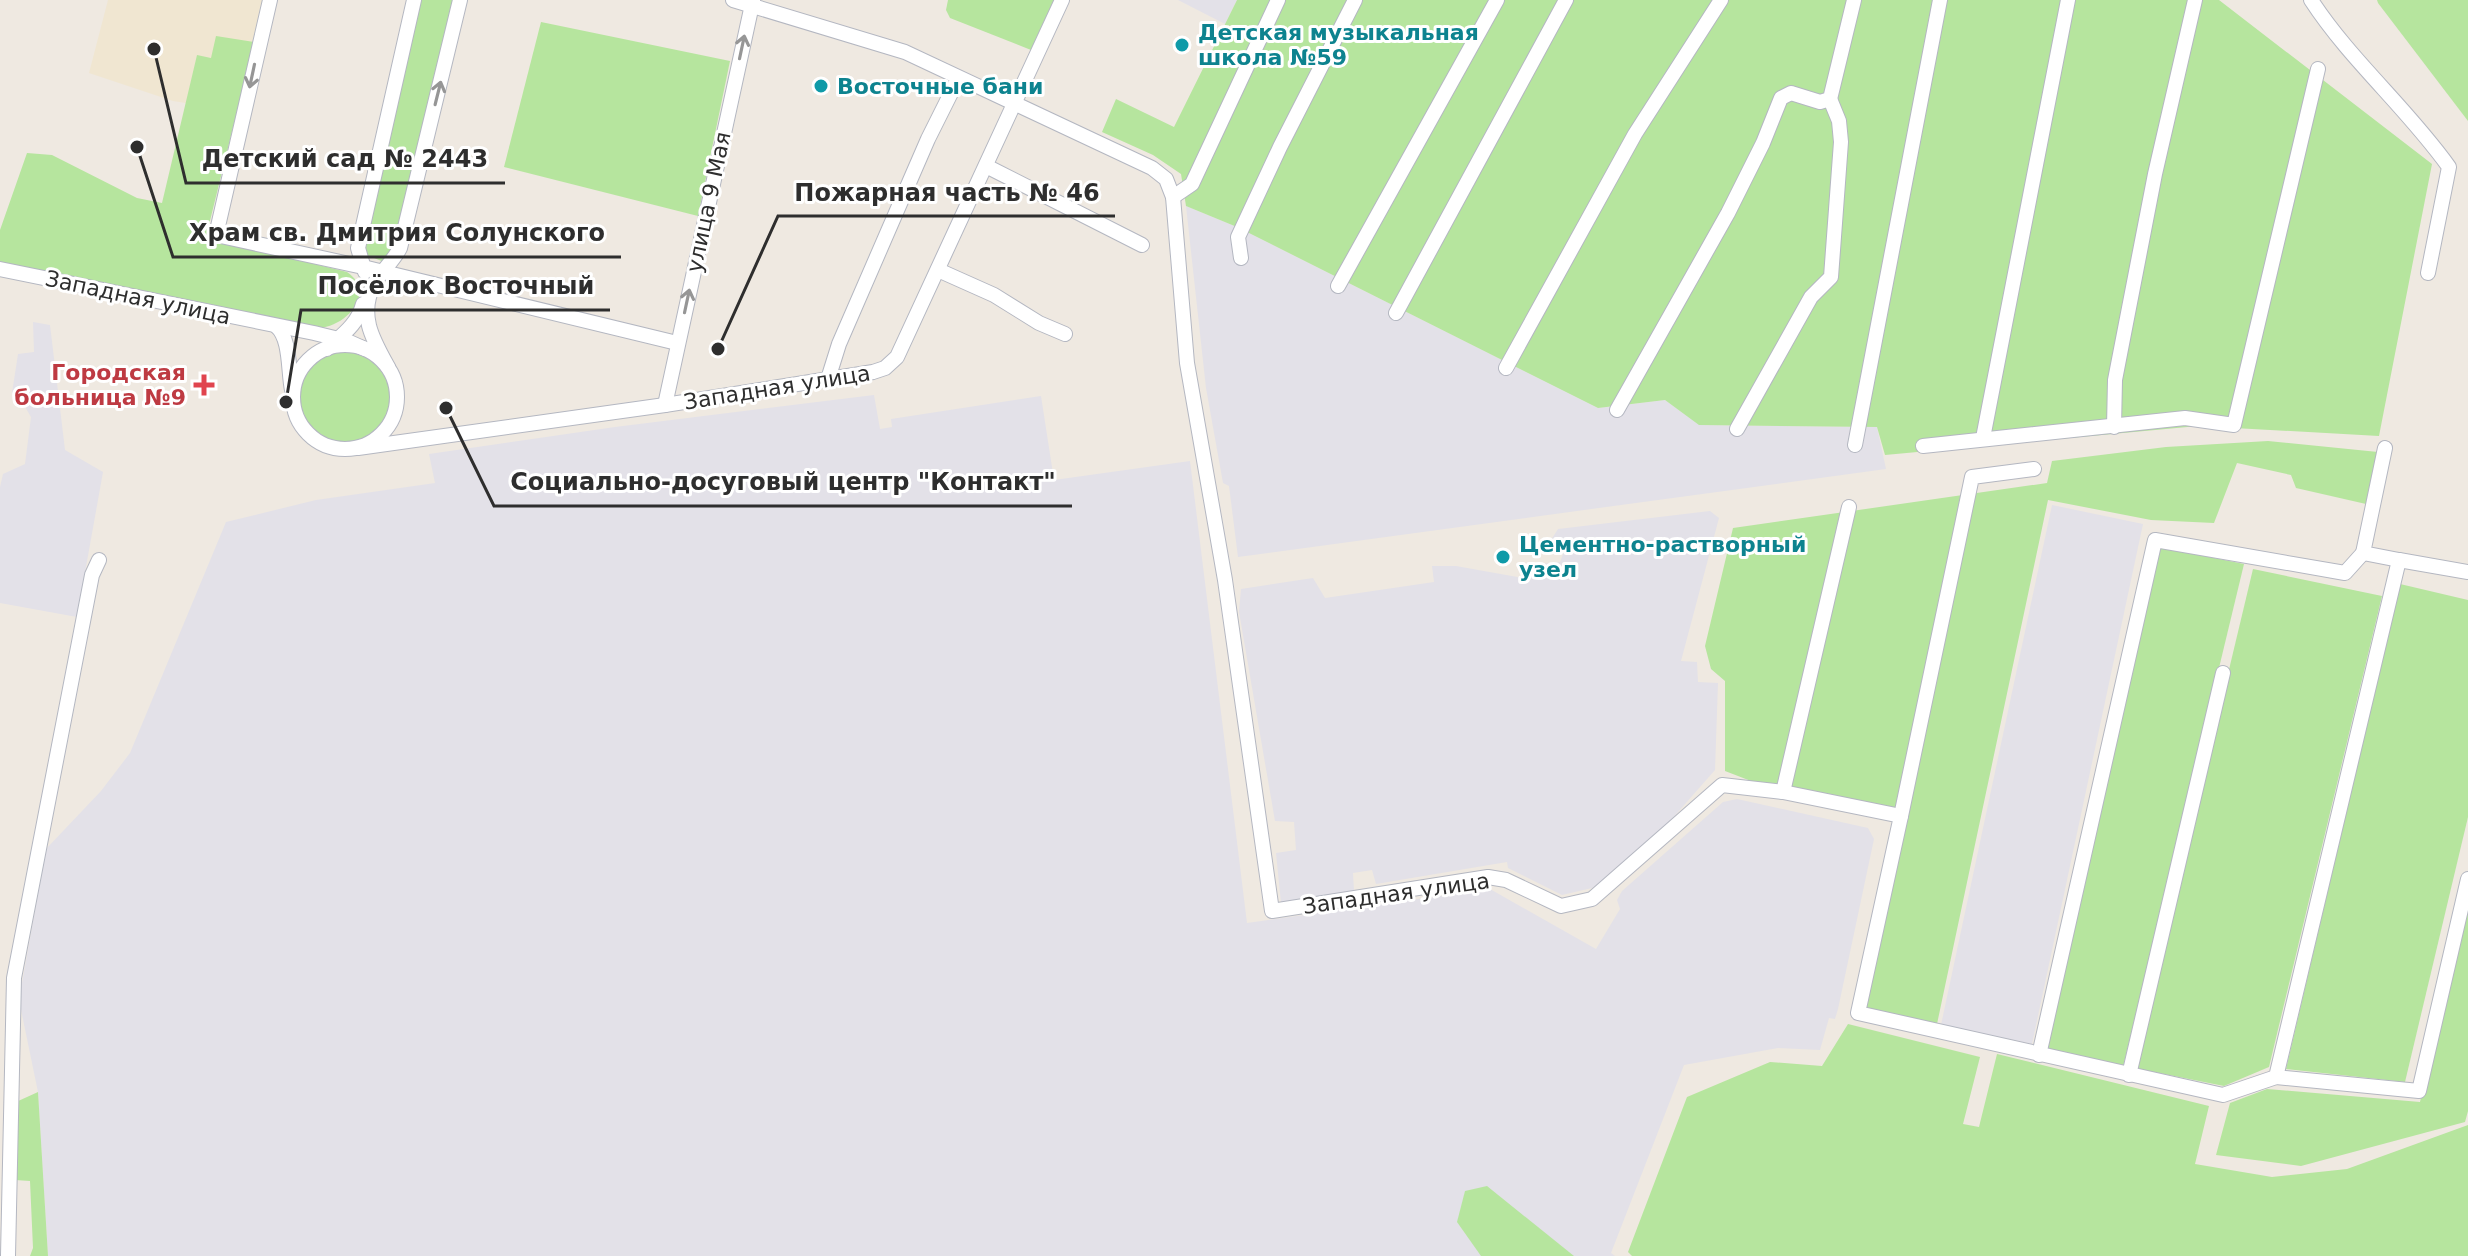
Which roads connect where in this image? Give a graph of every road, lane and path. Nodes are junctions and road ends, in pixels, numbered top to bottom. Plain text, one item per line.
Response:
1 (270, 0) edge
2 (414, 0) edge
3 (460, 0) edge
4 (733, 0) edge
5 (1062, 0) edge
6 (1278, 0) edge
7 (1355, 0) edge
8 (1497, 0) edge
9 (1566, 0) edge
10 (1721, 0) edge
11 (1854, 0) edge
12 (1940, 0) edge
13 (2068, 0) edge
14 (2195, 0) edge
15 (2311, 0) edge
16 (752, 2) edge
17 (2318, 69) dead end
18 (958, 79) junction
19 (1830, 99) junction
20 (1015, 105) junction
21 (986, 166) junction
22 (1173, 197) junction
23 (1142, 245) dead end
24 (1241, 258) dead end
25 (363, 267) junction
26 (0, 269) edge
27 (938, 270) junction
28 (383, 273) junction
29 (2428, 273) dead end
30 (1338, 286) dead end
31 (1396, 313) dead end
32 (276, 326) junction
33 (1065, 334) dead end
34 (677, 343) junction
35 (332, 344) junction
36 (388, 367) junction
37 (1506, 368) dead end
38 (828, 379) junction
39 (293, 397) junction
40 (397, 399) junction
41 (665, 405) junction
42 (1617, 410) dead end
43 (2114, 427) junction
44 (1737, 429) dead end
45 (1983, 438) junction
46 (406, 440) junction
47 (1855, 445) dead end
48 (1923, 446) dead end
49 (358, 448) junction
50 (2385, 448) dead end
51 (2034, 469) dead end
52 (1849, 507) dead end
53 (2363, 553) junction
54 (99, 560) dead end
55 (2399, 560) junction
56 (2468, 572) edge
57 (2223, 673) dead end
58 (1783, 792) junction
59 (1901, 816) junction
60 (2468, 879) edge
61 (2039, 1055) junction
62 (2129, 1075) junction
63 (2276, 1077) junction
64 (8, 1256) edge

1 -> 25 street
2 - 25 street
28 -> 3 street
4 - 16 street
5 - 20 street, Западная улица
6 - 22 street
7 - 24 street
8 - 30 street
9 - 31 street
10 - 37 street
11 - 19 street
12 - 47 street
13 - 45 street
14 - 43 street
15 - 29 street
16 - 18 street
34 -> 16 street, улица 9 Мая
17 - 43 street
18 - 20 street
18 - 38 street
19 - 42 street
19 - 44 street
20 - 21 street, Западная улица
20 - 22 street
21 - 23 street
21 - 27 street, Западная улица
22 - 58 street, Западная улица
25 - 28 street
25 - 35 street
26 - 32 street, Западная улица
27 - 33 street
27 - 38 street, Западная улица
28 - 34 street
28 - 36 street
32 - 35 street, Западная улица
32 - 39 street
34 - 41 street, улица 9 Мая
35 - 36 street, Западная улица
35 - 39 street
36 - 40 street
38 - 41 street, Западная улица
39 - 49 street
40 - 46 street
40 - 49 street
41 - 46 street, Западная улица
43 - 45 street
45 - 48 street
46 - 49 street, Западная улица
50 - 53 street
51 - 59 street
52 - 58 street
53 - 55 street
53 - 61 street
54 - 64 street
55 - 56 street
55 - 63 street
57 - 62 street
58 - 59 street, Западная улица
59 - 61 street
60 - 63 street
61 - 62 street
62 - 63 street

